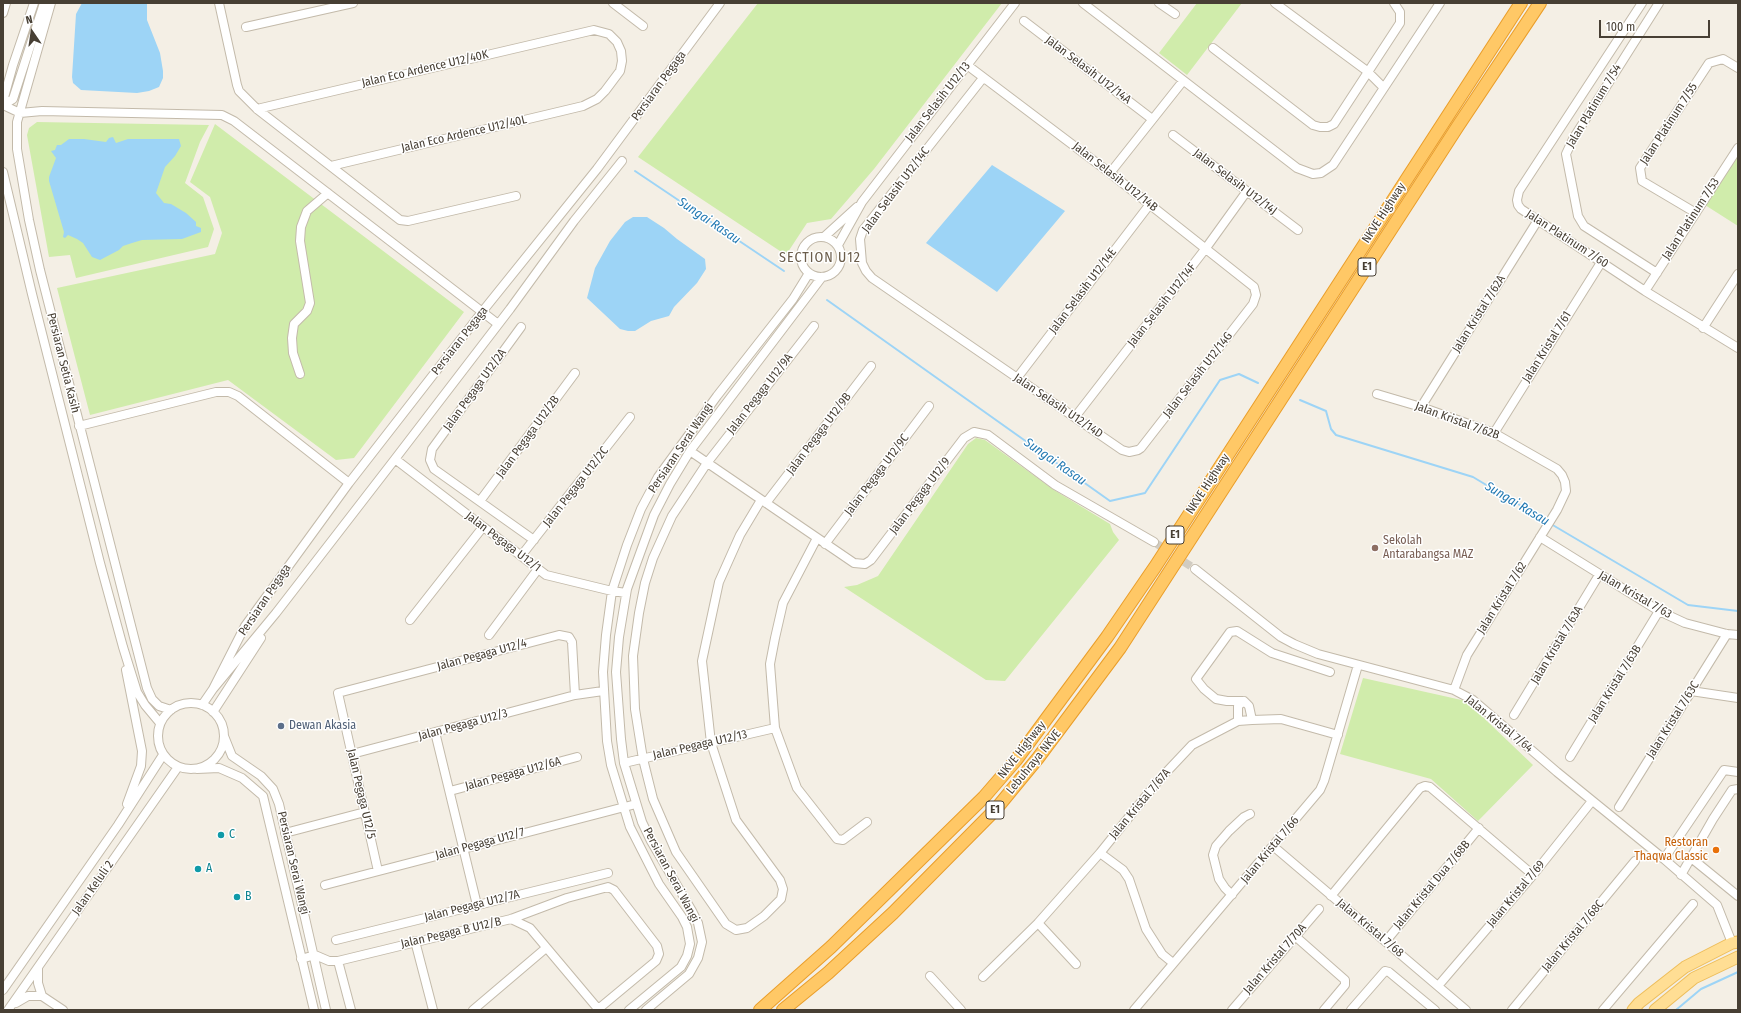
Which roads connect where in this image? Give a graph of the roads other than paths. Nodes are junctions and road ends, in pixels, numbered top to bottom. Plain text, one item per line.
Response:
1 (6, 3) edge
2 (34, 3) edge
3 (44, 3) edge
4 (51, 3) edge
5 (219, 3) edge
6 (353, 3) edge
7 (613, 3) edge
8 (720, 3) edge
9 (1015, 3) edge
10 (1083, 3) edge
11 (1159, 3) edge
12 (1275, 3) edge
13 (1394, 3) edge
14 (1440, 3) edge
15 (1521, 3) edge
16 (1540, 3) edge
17 (1642, 3) edge
18 (1659, 3) edge
19 (3, 13) edge
20 (1174, 14) dead end
21 (1024, 20) dead end
22 (246, 26) dead end
23 (643, 26) dead end
24 (1213, 48) dead end
25 (13, 65) junction
26 (967, 65) junction
27 (1738, 68) edge
28 (1367, 71) junction
29 (3, 72) edge
30 (983, 78) junction
31 (1183, 81) junction
32 (1383, 87) junction
33 (4, 97) edge
34 (12, 99) junction
35 (596, 99) joint
36 (22, 103) junction
37 (3, 105) edge
38 (257, 109) junction
39 (35, 111) junction
40 (20, 113) junction
41 (1152, 119) junction
42 (1173, 135) dead end
43 (1738, 149) edge
44 (622, 161) dead end
45 (331, 166) junction
46 (3, 172) edge
47 (1110, 173) junction
48 (1247, 191) junction
49 (328, 193) junction
50 (516, 196) dead end
51 (862, 202) junction
52 (1150, 204) junction
53 (1696, 212) junction
54 (1538, 220) junction
55 (1298, 230) dead end
56 (824, 236) junction
57 (838, 245) junction
58 (1206, 248) junction
59 (1602, 261) junction
60 (809, 273) junction
61 (1657, 273) junction
62 (1738, 274) edge
63 (822, 277) junction
64 (1645, 291) junction
65 (1256, 295) joint
66 (482, 312) junction
67 (498, 324) junction
68 (814, 326) dead end
69 (521, 327) dead end
70 (1703, 328) junction
71 (1738, 348) edge
72 (983, 356) joint
73 (871, 366) dead end
74 (575, 373) dead end
75 (300, 374) dead end
76 (1017, 378) junction
77 (1377, 394) dead end
78 (929, 406) dead end
79 (1421, 407) junction
80 (630, 417) dead end
81 (1075, 417) junction
82 (79, 426) junction
83 (1494, 433) junction
84 (690, 451) junction
85 (1134, 451) joint
86 (395, 459) junction
87 (707, 463) junction
88 (349, 483) junction
89 (480, 501) junction
90 (763, 501) junction
91 (1557, 510) joint
92 (483, 527) junction
93 (1542, 533) junction
94 (817, 538) junction
95 (534, 540) junction
96 (1154, 542) tunnel mouth
97 (825, 544) junction
98 (521, 556) junction
99 (538, 569) junction
100 (1194, 569) tunnel mouth
101 (1599, 575) junction
102 (612, 591) junction
103 (626, 593) junction
104 (1659, 611) junction
105 (276, 613) junction
106 (410, 620) dead end
107 (1726, 634) junction
108 (489, 635) dead end
109 (1738, 635) edge
110 (123, 647) junction
111 (1358, 665) junction
112 (1330, 672) dead end
113 (213, 689) junction
114 (1454, 690) junction
115 (603, 691) junction
116 (1691, 691) junction
117 (338, 692) joint
118 (575, 695) junction
119 (1738, 698) edge
120 (1244, 701) junction
121 (202, 706) junction
122 (170, 710) junction
123 (213, 712) junction
124 (1514, 715) dead end
125 (1252, 720) junction
126 (1238, 721) junction
127 (160, 723) junction
128 (775, 728) junction
129 (435, 732) junction
130 (1338, 735) junction
131 (224, 736) junction
132 (711, 743) junction
133 (352, 754) junction
134 (163, 755) junction
135 (1570, 756) dead end
136 (577, 757) dead end
137 (642, 759) junction
138 (624, 763) junction
139 (178, 767) junction
140 (197, 769) junction
141 (1738, 772) edge
142 (1738, 789) edge
143 (450, 791) junction
144 (1592, 801) junction
145 (636, 804) junction
146 (623, 807) junction
147 (1620, 807) dead end
148 (365, 812) junction
149 (1250, 814) dead end
150 (867, 822) dead end
151 (118, 825) junction
152 (1479, 828) junction
153 (285, 833) junction
154 (1273, 846) junction
155 (463, 849) junction
156 (1100, 853) junction
157 (1690, 857) junction
158 (1664, 859) junction
159 (1635, 861) dead end
160 (378, 871) junction
161 (608, 873) dead end
162 (1533, 875) junction
163 (1681, 875) junction
164 (325, 885) dead end
165 (1232, 895) junction
166 (1330, 896) junction
167 (1738, 896) edge
168 (1693, 904) dead end
169 (477, 905) junction
170 (1319, 908) dead end
171 (764, 916) joint
172 (511, 919) junction
173 (1038, 924) junction
174 (1295, 936) junction
175 (336, 940) dead end
176 (415, 941) junction
177 (1386, 941) junction
178 (1735, 943) edge
179 (546, 948) junction
180 (314, 955) junction
181 (1738, 957) edge
182 (301, 959) junction
183 (338, 961) junction
184 (1076, 964) dead end
185 (1173, 964) junction
186 (38, 967) junction
187 (930, 976) dead end
188 (983, 976) dead end
189 (1438, 986) junction
190 (3, 990) edge
191 (42, 996) junction
192 (9, 1010) edge
193 (63, 1010) edge
194 (314, 1010) edge
195 (326, 1010) edge
196 (351, 1010) edge
197 (433, 1010) edge
198 (473, 1010) edge
199 (598, 1010) edge
200 (629, 1010) edge
201 (646, 1010) edge
202 (760, 1010) edge
203 (784, 1010) edge
204 (961, 1010) edge
205 (1134, 1010) edge
206 (1232, 1010) edge
207 (1324, 1010) edge
208 (1351, 1010) edge
209 (1435, 1010) edge
210 (1466, 1010) edge
211 (1512, 1010) edge
212 (1603, 1010) edge
213 (1633, 1010) edge
214 (1655, 1010) edge

1 - 19 street
2 - 25 street
3 - 34 street
4 - 36 street, Persiaran Setia Kasih
5 - 38 street
6 - 22 street
7 - 23 street
8 - 66 street, Persiaran Pegaga
9 - 26 street, Jalan Selasih U12/13
10 - 31 street
11 - 20 street
12 - 28 street
13 - 28 street
14 - 32 street
15 - 202 highway, NKVE Highway / E1
16 - 203 highway, Lebuhraya NKVE / E1
17 - 54 street, Jalan Platinum 7/60
18 - 61 street, Jalan Platinum 7/54
21 - 41 street, Jalan Selasih U12/14A
24 - 28 street
25 - 29 street
25 - 33 street
26 - 30 street, Jalan Selasih U12/14B
26 - 51 street, Jalan Selasih U12/13
27 - 53 street, Jalan Platinum 7/55
28 - 32 street
30 - 47 street, Jalan Selasih U12/14B
30 - 72 street, Jalan Selasih U12/14C
31 - 32 street
31 - 41 street
33 - 34 street
34 - 36 street
34 - 37 street
35 - 38 street, Jalan Eco Ardence U12/40K
35 - 45 street, Jalan Eco Ardence U12/40L
36 - 39 street
36 - 40 street, Persiaran Setia Kasih
37 - 40 street
38 - 45 street
39 - 40 street
39 - 49 street
40 - 82 street, Persiaran Setia Kasih
41 - 47 street
42 - 48 street, Jalan Selasih U12/14J
43 - 53 street, Jalan Platinum 7/53
44 - 67 street, Persiaran Pegaga
45 - 50 street
46 - 110 street, Persiaran Setia Kasih
47 - 52 street, Jalan Selasih U12/14B
48 - 55 street, Jalan Selasih U12/14J
48 - 58 street, Jalan Selasih U12/14F
49 - 66 street
49 - 75 street
51 - 56 street, Jalan Selasih U12/13
51 - 57 street, Jalan Selasih U12/13
52 - 58 street, Jalan Selasih U12/14B
52 - 76 street, Jalan Selasih U12/14E
53 - 61 street, Jalan Platinum 7/53
54 - 59 street, Jalan Platinum 7/60
54 - 79 street, Jalan Kristal 7/62A
56 - 57 street
56 - 60 street
57 - 63 street
58 - 65 street, Jalan Selasih U12/14B
58 - 81 street, Jalan Selasih U12/14F
59 - 64 street, Jalan Platinum 7/60
59 - 83 street, Jalan Kristal 7/61
60 - 63 street
60 - 102 street, Persiaran Serai Wangi
61 - 64 street, Jalan Platinum 7/53
62 - 70 street
63 - 84 street, Persiaran Serai Wangi
64 - 70 street, Jalan Platinum 7/60
65 - 85 street, Jalan Selasih U12/14G
66 - 67 street
66 - 88 street, Persiaran Pegaga
67 - 86 street, Persiaran Pegaga
68 - 87 street, Jalan Pegaga U12/9A
69 - 89 street, Jalan Pegaga U12/2A
70 - 71 street, Jalan Platinum 7/60
72 - 76 street, Jalan Selasih U12/14D
73 - 90 street, Jalan Pegaga U12/9B
74 - 89 street, Jalan Pegaga U12/2B
76 - 81 street, Jalan Selasih U12/14D
77 - 79 street, Jalan Kristal 7/62B
78 - 97 street, Jalan Pegaga U12/9C
79 - 83 street, Jalan Kristal 7/62B
80 - 95 street, Jalan Pegaga U12/2C
81 - 85 street, Jalan Selasih U12/14D
82 - 88 street
82 - 122 street, Persiaran Setia Kasih
83 - 91 street, Jalan Kristal 7/62B
84 - 87 street, Jalan Pegaga U12/9
84 - 103 street, Persiaran Serai Wangi
86 - 92 street, Jalan Pegaga U12/1
86 - 105 street, Persiaran Pegaga
87 - 90 street, Jalan Pegaga U12/9
87 - 137 street, Jalan Pegaga U12/9A
88 - 113 street, Persiaran Pegaga
89 - 95 street
90 - 94 street, Jalan Pegaga U12/9
90 - 132 street, Jalan Pegaga U12/9B
91 - 93 street, Jalan Kristal 7/62
92 - 98 street, Jalan Pegaga U12/1
92 - 106 street
93 - 101 street, Jalan Kristal 7/63
93 - 114 street, Jalan Kristal 7/62
94 - 97 street, Jalan Pegaga U12/9
94 - 128 street
95 - 98 street, Jalan Pegaga U12/2C
96 - 97 street, Jalan Pegaga U12/9
98 - 99 street, Jalan Pegaga U12/1
99 - 102 street, Jalan Pegaga U12/1
99 - 108 street
100 - 111 street, Jalan Kristal 7/64
101 - 104 street, Jalan Kristal 7/63
101 - 124 street, Jalan Kristal 7/63A
102 - 103 street, Jalan Pegaga U12/1
102 - 115 street, Persiaran Serai Wangi
103 - 138 street, Persiaran Serai Wangi
104 - 107 street, Jalan Kristal 7/63
104 - 135 street, Jalan Kristal 7/63B
105 - 113 street, Persiaran Pegaga
105 - 123 street, Persiaran Pegaga
107 - 109 street, Jalan Kristal 7/63
107 - 116 street, Jalan Kristal 7/63C
110 - 127 street, Persiaran Setia Kasih
110 - 151 street
111 - 114 street, Jalan Kristal 7/64
111 - 130 street, Jalan Kristal 7/66
112 - 120 street
113 - 121 street, Persiaran Pegaga
114 - 144 street, Jalan Kristal 7/64
115 - 118 street, Jalan Pegaga U12/3
115 - 146 street, Persiaran Serai Wangi
116 - 119 street
116 - 147 street, Jalan Kristal 7/63C
117 - 118 street, Jalan Pegaga U12/4
117 - 133 street, Jalan Pegaga U12/5
118 - 129 street, Jalan Pegaga U12/3
120 - 125 street
120 - 126 street
121 - 122 street
121 - 123 street
122 - 127 street
123 - 131 street
125 - 126 street, Jalan Kristal 7/67A
125 - 130 street, Jalan Kristal 7/67A
126 - 156 street, Jalan Kristal 7/67A
127 - 134 street
128 - 132 street, Jalan Pegaga U12/13
128 - 150 street
129 - 133 street, Jalan Pegaga U12/3
129 - 143 street
130 - 154 street, Jalan Kristal 7/66
131 - 140 street
131 - 153 street, Persiaran Serai Wangi
132 - 137 street, Jalan Pegaga U12/13
132 - 171 street, Jalan Pegaga U12/9B
133 - 148 street, Jalan Pegaga U12/5
134 - 139 street
134 - 151 street, Jalan Keluli 2
136 - 143 street, Jalan Pegaga U12/6A
137 - 138 street, Jalan Pegaga U12/13
137 - 171 street, Jalan Pegaga U12/9A
138 - 145 street, Persiaran Serai Wangi
139 - 140 street
139 - 186 street, Jalan Keluli 2
140 - 182 street, Persiaran Serai Wangi
141 - 158 street
142 - 157 street
143 - 155 street
144 - 158 street, Jalan Kristal 7/64
144 - 162 street, Jalan Kristal 7/69
145 - 146 street, Jalan Pegaga U12/7
145 - 201 street, Persiaran Serai Wangi
146 - 155 street, Jalan Pegaga U12/7
146 - 200 street, Persiaran Serai Wangi
148 - 153 street
148 - 160 street, Jalan Pegaga U12/5
149 - 165 street
151 - 190 street, Jalan Keluli 2
152 - 162 street
152 - 166 street
152 - 177 street, Jalan Kristal Dua 7/68B
153 - 180 street, Persiaran Serai Wangi
154 - 165 street, Jalan Kristal 7/66
154 - 166 street, Jalan Kristal 7/68
155 - 160 street, Jalan Pegaga U12/7
155 - 169 street
156 - 173 street, Jalan Kristal 7/67A
156 - 185 street
157 - 163 street
157 - 167 street
158 - 163 street, Jalan Kristal 7/64
159 - 211 street, Jalan Kristal 7/68C
160 - 164 street, Jalan Pegaga U12/7
161 - 169 street, Jalan Pegaga U12/7A
162 - 189 street, Jalan Kristal 7/69
163 - 178 street, Jalan Kristal 7/64
165 - 185 street, Jalan Kristal 7/66
166 - 177 street, Jalan Kristal 7/68
168 - 212 street
169 - 175 street, Jalan Pegaga U12/7A
170 - 174 street, Jalan Kristal 7/70A
172 - 176 street, Jalan Pegaga B U12/B
172 - 179 street, Jalan Pegaga B U12/B
172 - 199 street
173 - 184 street
173 - 188 street, Jalan Kristal 7/67A
174 - 206 street, Jalan Kristal 7/70A
174 - 207 street
176 - 183 street, Jalan Pegaga B U12/B
176 - 197 street
177 - 189 street, Jalan Kristal 7/68
178 - 213 main road
179 - 198 street
179 - 199 street, Jalan Pegaga B U12/B
180 - 182 street
180 - 183 street, Jalan Pegaga B U12/B
180 - 195 street, Persiaran Serai Wangi
181 - 214 main road
182 - 194 street, Persiaran Serai Wangi
183 - 196 street
185 - 205 street, Jalan Kristal 7/66
186 - 191 street
186 - 192 street, Jalan Keluli 2
187 - 204 street
189 - 210 street, Jalan Kristal 7/68
191 - 192 street
191 - 193 street
208 - 209 street

